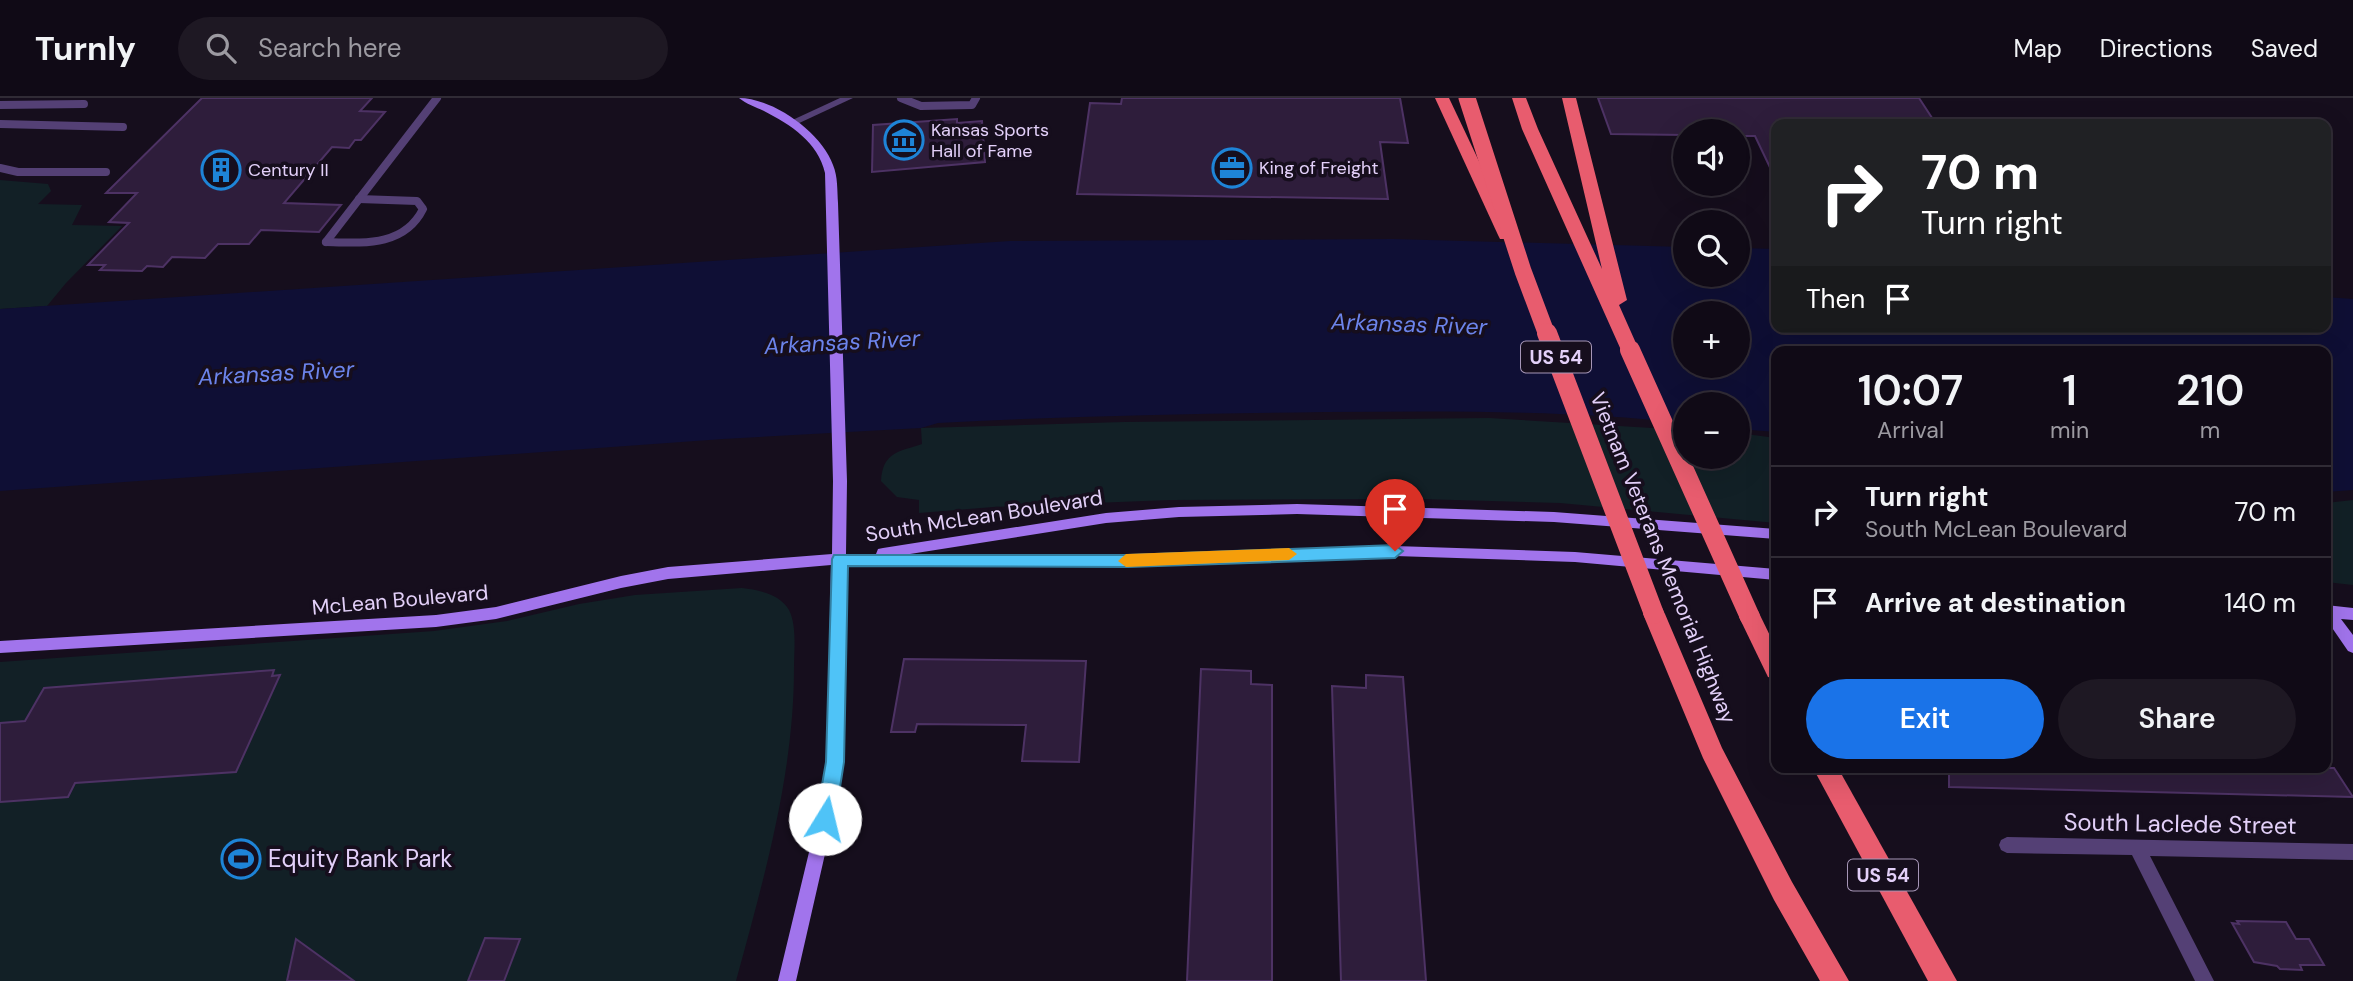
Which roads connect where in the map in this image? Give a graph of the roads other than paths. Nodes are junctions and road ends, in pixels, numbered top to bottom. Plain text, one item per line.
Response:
1 (436, 98) edge
2 (744, 98) edge
3 (848, 98) edge
4 (901, 98) edge
5 (976, 98) edge
6 (1441, 98) edge
7 (1467, 98) edge
8 (1519, 98) edge
9 (1569, 98) edge
10 (84, 104) dead end
11 (0, 105) edge
12 (791, 123) junction
13 (0, 124) edge
14 (123, 127) dead end
15 (0, 168) edge
16 (106, 172) dead end
17 (359, 199) junction
18 (1523, 271) junction
19 (1630, 350) junction
20 (1771, 534) edge
21 (840, 559) junction
22 (1771, 575) edge
23 (2331, 611) edge
24 (2353, 614) edge
25 (2331, 617) edge
26 (0, 647) edge
27 (2353, 647) edge
28 (1771, 660) edge
29 (1828, 773) edge
30 (2007, 845) dead end
31 (2137, 847) junction
32 (2353, 852) edge
33 (787, 981) edge
34 (1835, 981) edge
35 (1943, 981) edge
36 (2205, 981) edge

1 - 17 lane
2 - 12 main road
3 - 12 street
4 - 5 lane
6 - 18 highway, bridge
7 - 18 highway, Vietnam Veterans Memorial Highway / US 54, bridge
8 - 19 highway
9 - 19 highway
10 - 11 lane
12 - 21 main road
13 - 14 lane
15 - 16 lane
17 - 17 lane
18 - 34 highway, Vietnam Veterans Memorial Highway / US 54, bridge
19 - 28 highway, bridge
20 - 21 main road, South McLean Boulevard
21 - 22 main road, South McLean Boulevard
21 - 26 main road, McLean Boulevard
21 - 33 main road
23 - 24 main road
25 - 27 main road
29 - 35 highway, US 54
30 - 31 street, South Laclede Street
31 - 32 street, South Laclede Street
31 - 36 street

